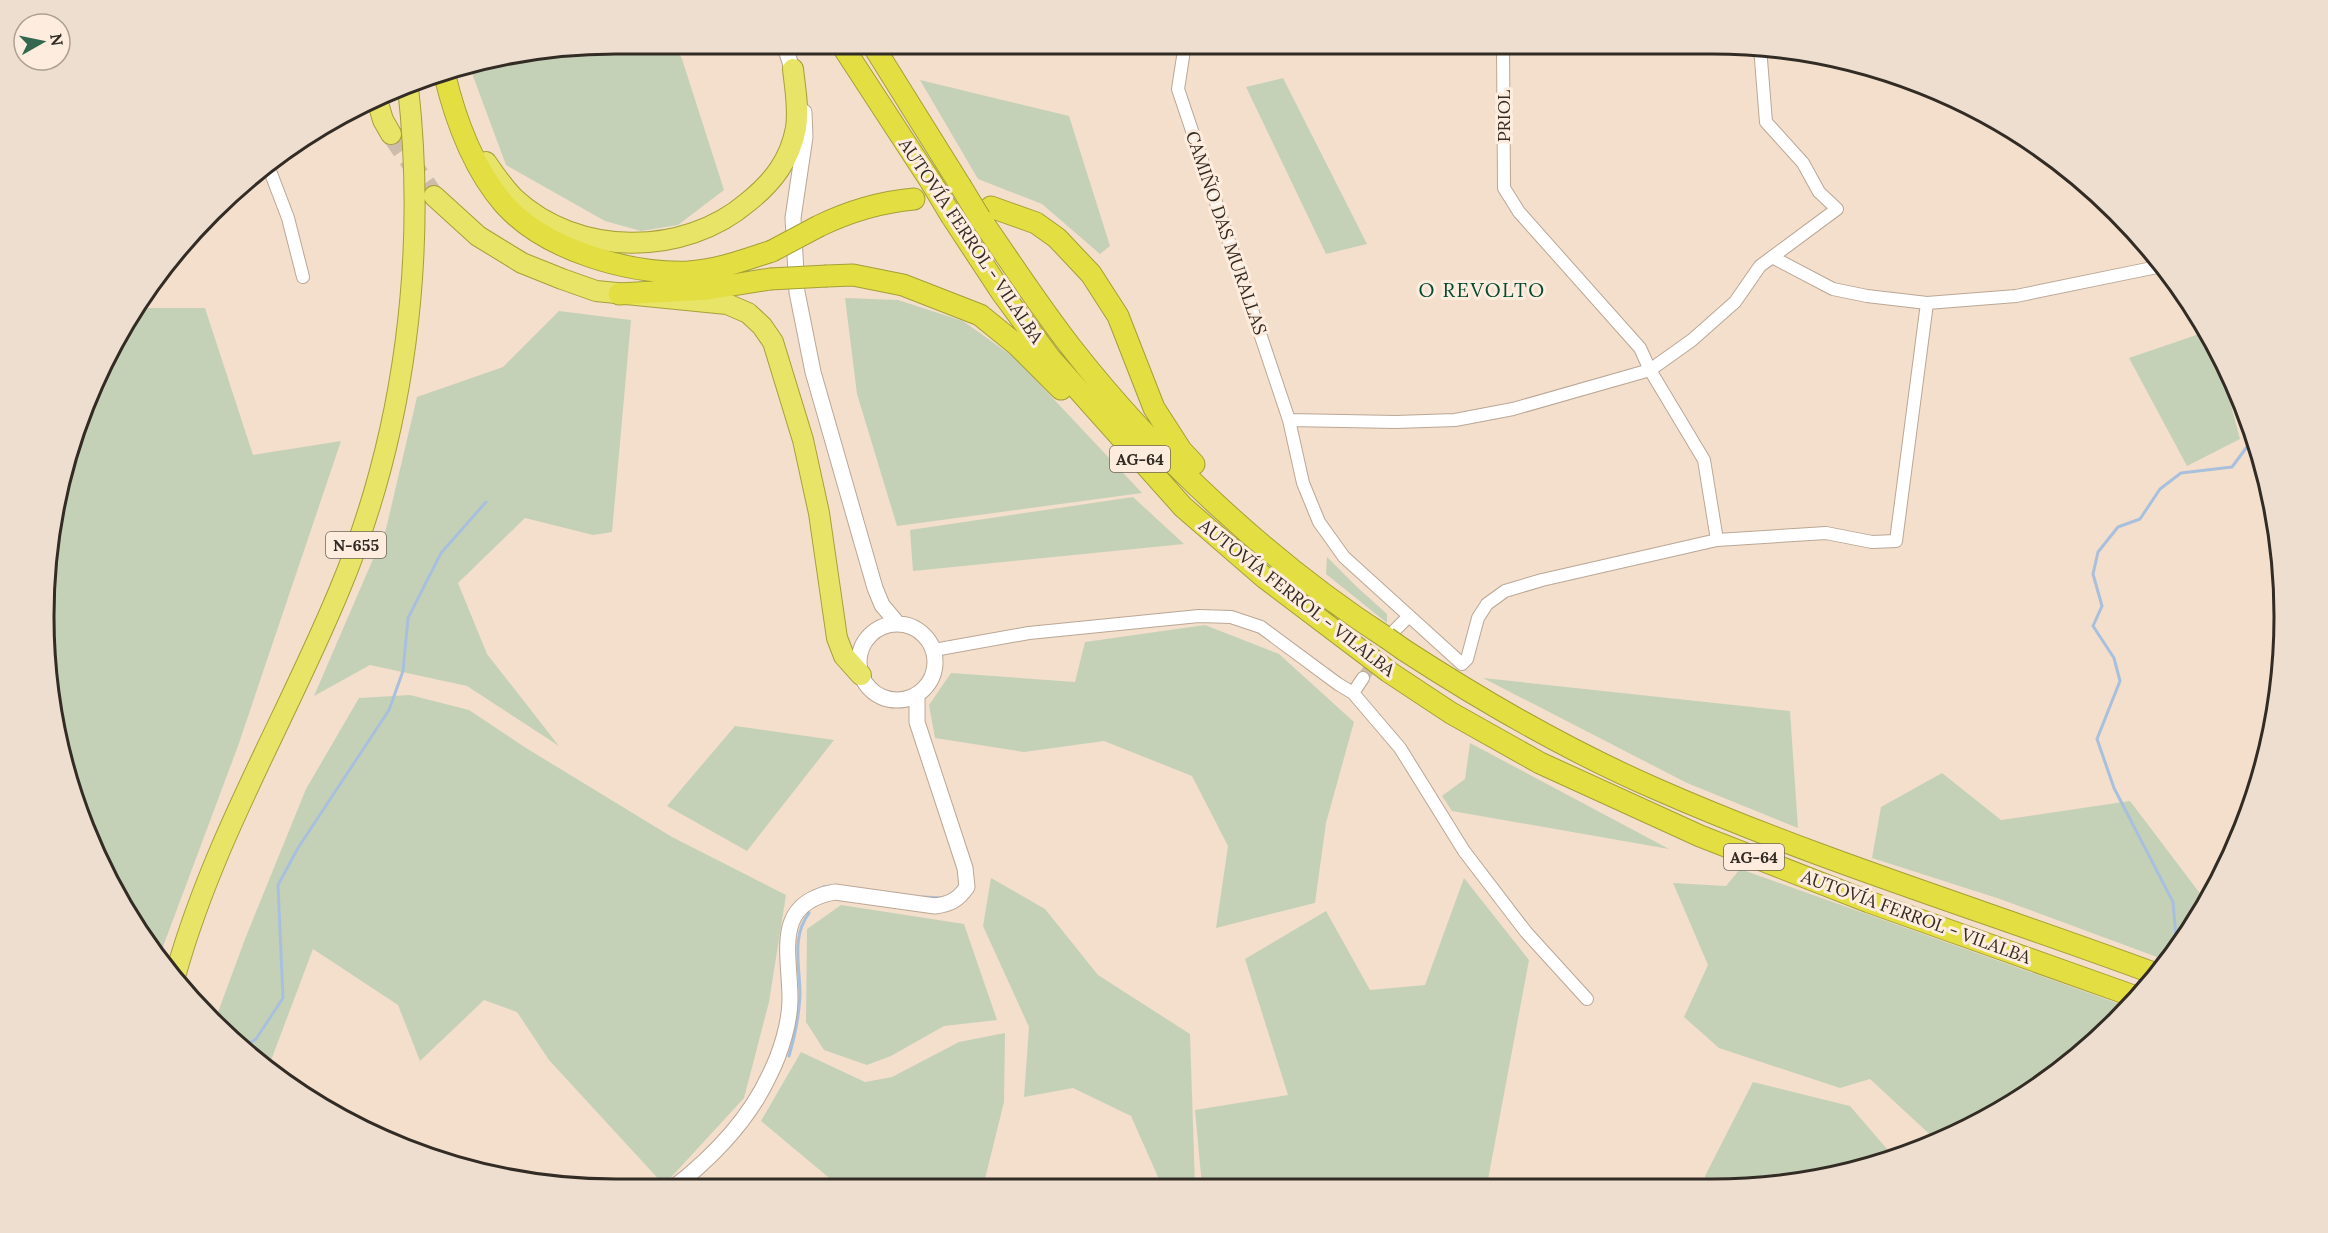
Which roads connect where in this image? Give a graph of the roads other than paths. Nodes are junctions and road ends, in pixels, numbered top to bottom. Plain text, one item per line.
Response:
1 (788, 54) edge
2 (848, 54) edge
3 (878, 54) edge
4 (1183, 54) edge
5 (1503, 54) edge
6 (1761, 56) edge
7 (793, 69) junction
8 (452, 79) edge
9 (446, 81) edge
10 (408, 94) edge
11 (379, 107) edge
12 (391, 134) tunnel mouth
13 (271, 173) edge
14 (434, 196) tunnel mouth
15 (914, 199) dead end
16 (985, 212) junction
17 (1772, 257) junction
18 (2153, 268) edge
19 (303, 277) dead end
20 (619, 294) junction
21 (1927, 303) junction
22 (1650, 370) junction
23 (1290, 420) junction
24 (1139, 458) junction
25 (1239, 525) junction
26 (1717, 540) junction
27 (875, 588) junction
28 (1408, 617) junction
29 (898, 624) junction
30 (873, 632) junction
31 (1395, 640) junction
32 (934, 650) junction
33 (861, 675) junction
34 (1364, 678) tunnel mouth
35 (1353, 693) junction
36 (917, 695) junction
37 (892, 700) junction
38 (917, 723) junction
39 (178, 968) edge
40 (2148, 971) edge
41 (2128, 994) edge
42 (1587, 999) dead end
43 (684, 1179) edge

1 - 7 street
2 - 24 highway, AUTOVÍA FERROL - VILALBA / AG-64, bridge
3 - 16 highway, AUTOVÍA FERROL - VILALBA / AG-64, bridge
4 - 23 street, CAMIÑO DAS MURALLAS
5 - 22 street, PRIOL
6 - 17 street
7 - 8 highway
7 - 27 street
9 - 15 highway, bridge
10 - 39 highway, N-655
11 - 12 highway
13 - 19 street
14 - 20 highway
16 - 25 highway, AUTOVÍA FERROL - VILALBA / AG-64
16 - 25 highway
17 - 21 street
17 - 22 street
18 - 21 street
20 - 24 highway, bridge
20 - 33 highway
21 - 26 street
22 - 23 street
22 - 26 street
23 - 28 street, CAMIÑO DAS MURALLAS
24 - 41 highway, AUTOVÍA FERROL - VILALBA / AG-64, bridge
25 - 31 highway, AUTOVÍA FERROL - VILALBA / AG-64
26 - 28 street, CAMIÑO DAS MURALLAS
27 - 29 street
27 - 30 street
28 - 31 street
29 - 30 street
29 - 32 street
30 - 33 street
31 - 40 highway, AUTOVÍA FERROL - VILALBA / AG-64
32 - 35 street
32 - 36 street
33 - 37 street
34 - 35 street
35 - 42 street
36 - 37 street
36 - 38 street
37 - 38 street
38 - 43 street

